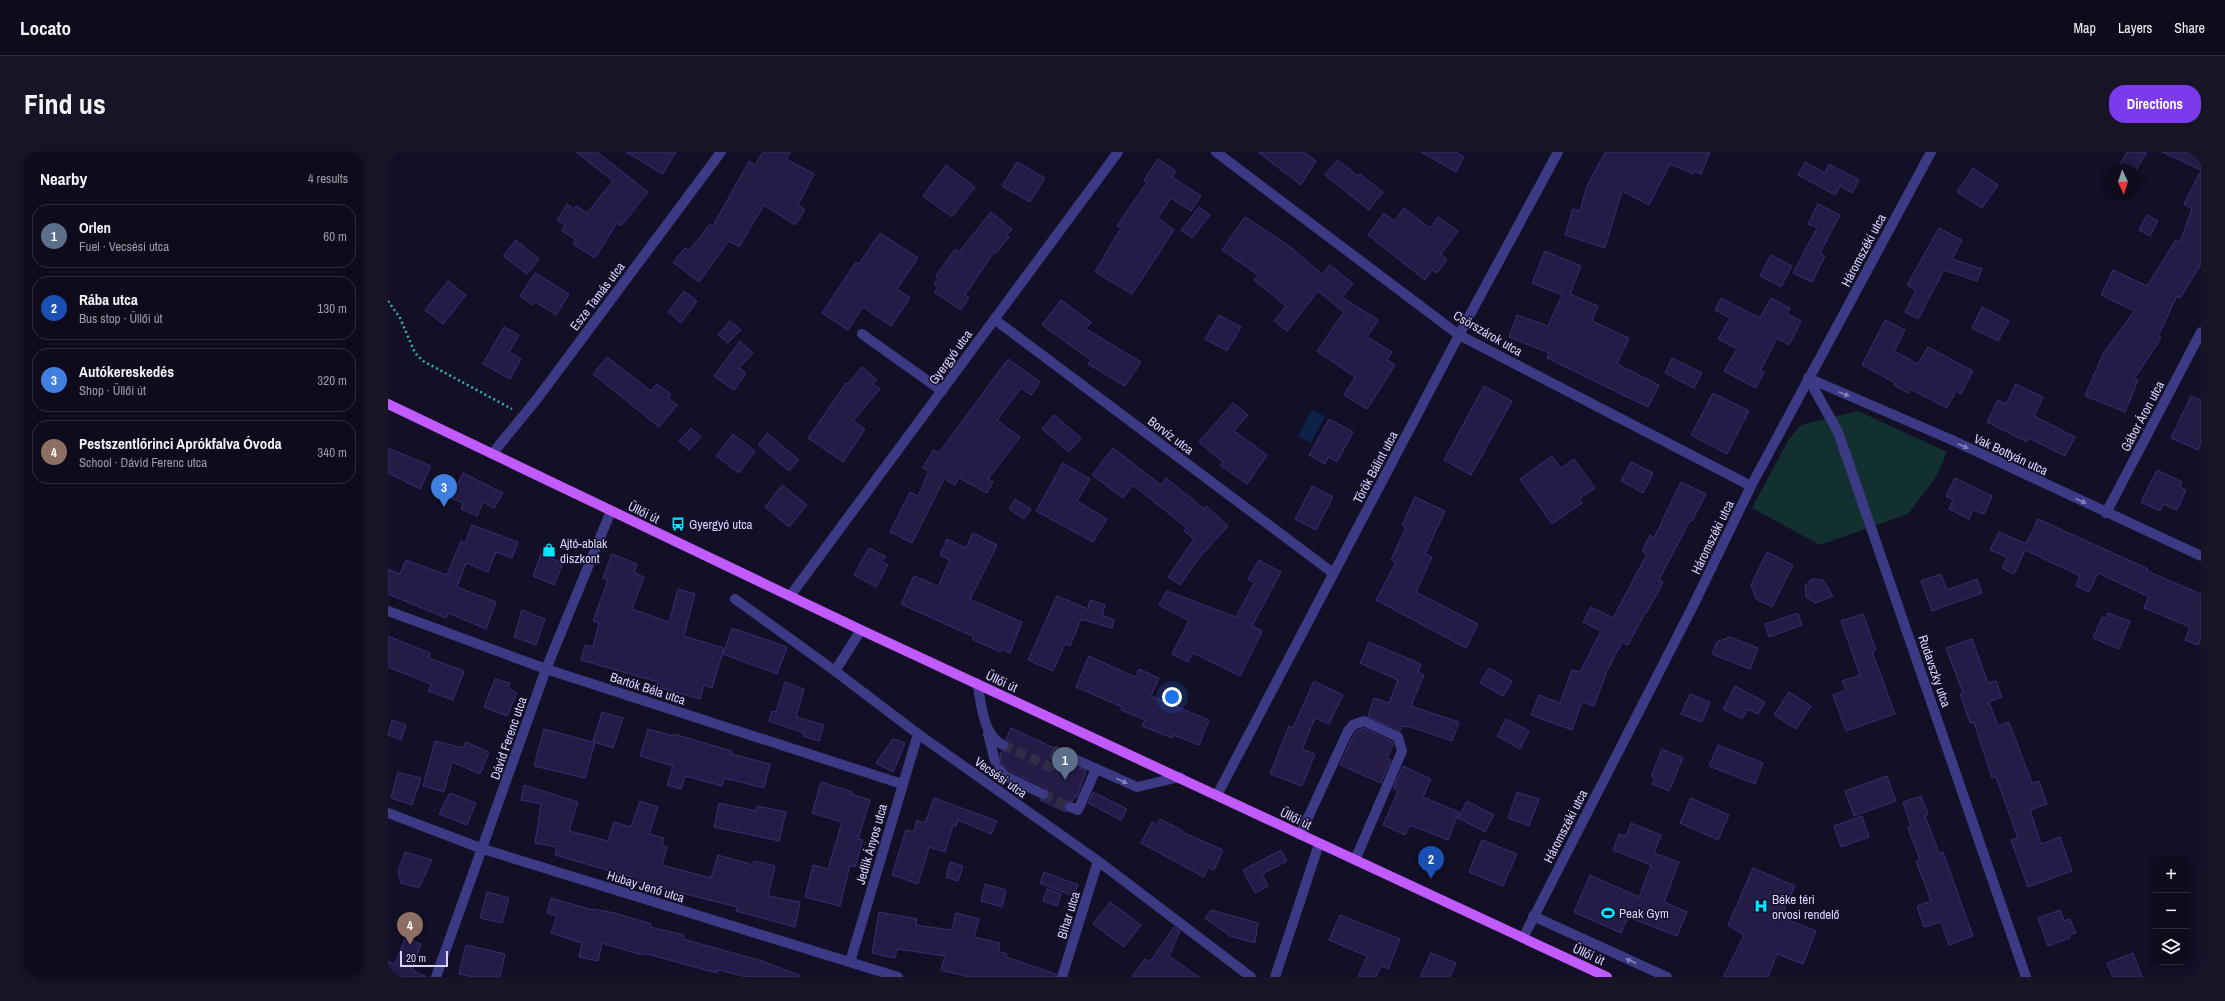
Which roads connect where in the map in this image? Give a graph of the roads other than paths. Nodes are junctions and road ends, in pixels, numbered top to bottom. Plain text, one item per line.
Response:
1 (721, 152) edge
2 (1118, 152) edge
3 (1216, 152) edge
4 (1558, 152) edge
5 (1931, 152) edge
6 (994, 319) junction
7 (2201, 332) edge
8 (862, 334) dead end
9 (1459, 335) junction
10 (1808, 378) junction
11 (942, 391) junction
12 (388, 404) edge
13 (492, 454) junction
14 (1751, 486) junction
15 (611, 511) junction
16 (2106, 513) junction
17 (2201, 556) edge
18 (1333, 573) junction
19 (790, 596) junction
20 (735, 599) dead end
21 (388, 611) edge
22 (861, 630) junction
23 (546, 669) junction
24 (835, 671) junction
25 (977, 683) junction
26 (987, 730) junction
27 (918, 734) junction
28 (1003, 745) tunnel mouth
29 (1061, 753) dead end
30 (1096, 769) junction
31 (1180, 777) junction
32 (902, 784) junction
33 (1043, 794) tunnel mouth
34 (1217, 795) junction
35 (1070, 807) dead end
36 (388, 813) edge
37 (1300, 835) junction
38 (1319, 844) junction
39 (483, 850) junction
40 (1355, 860) junction
41 (1098, 861) junction
42 (1533, 916) junction
43 (1523, 938) junction
44 (850, 962) junction
45 (436, 977) edge
46 (898, 977) edge
47 (1062, 977) edge
48 (1251, 977) edge
49 (1274, 977) edge
50 (1607, 977) edge
51 (1667, 977) edge
52 (2026, 977) edge

1 - 13 street, Esze Tamás utca
2 - 6 street, Gyergyó utca
3 - 9 street, Csörszárok utca
4 - 9 street, Török Bálint utca
5 - 10 street, Háromszéki utca
6 - 11 street, Gyergyó utca
6 - 18 street, Borvíz utca
7 - 16 street, Gábor Áron utca
8 - 11 street
9 - 14 street, Csörszárok utca
9 - 18 street, Török Bálint utca
10 - 14 street, Háromszéki utca
10 -> 16 street, Vak Bottyán utca
10 - 52 street, Rudavszky utca
11 - 19 street, Gyergyó utca
12 - 13 main road, Üllői út
13 - 15 main road, Üllői út
14 - 42 street, Háromszéki utca
15 - 19 main road, Üllői út
15 - 23 street, Dávid Ferenc utca
16 - 17 street, Vak Bottyán utca
18 - 34 street, Török Bálint utca
19 - 22 main road, Üllői út
20 - 24 street, Vecsési utca
21 - 23 street, Bartók Béla utca
22 - 24 street
22 - 25 main road, Üllői út
23 - 32 street, Bartók Béla utca
23 - 39 street, Dávid Ferenc utca
24 - 27 street, Vecsési utca
25 - 26 street
25 - 31 main road, Üllői út
26 - 28 street
26 - 33 street
27 - 32 street, Jedlik Ányos utca
27 - 41 street, Vecsési utca
29 - 30 street
30 -> 31 street
30 - 35 street
31 - 34 main road, Üllői út
32 - 44 street, Jedlik Ányos utca
34 - 37 main road, Üllői út
36 - 39 street, Hubay Jenő utca
37 - 38 main road, Üllői út
37 - 40 street
38 - 40 main road, Üllői út
38 - 49 street
39 - 44 street, Hubay Jenő utca
39 - 45 street, Dávid Ferenc utca
40 - 43 main road, Üllői út
41 - 47 street, Bihar utca
41 - 48 street, Vecsési utca
42 - 43 street, Háromszéki utca
51 -> 42 street
43 - 50 main road, Üllői út
44 - 46 street, Hubay Jenő utca

